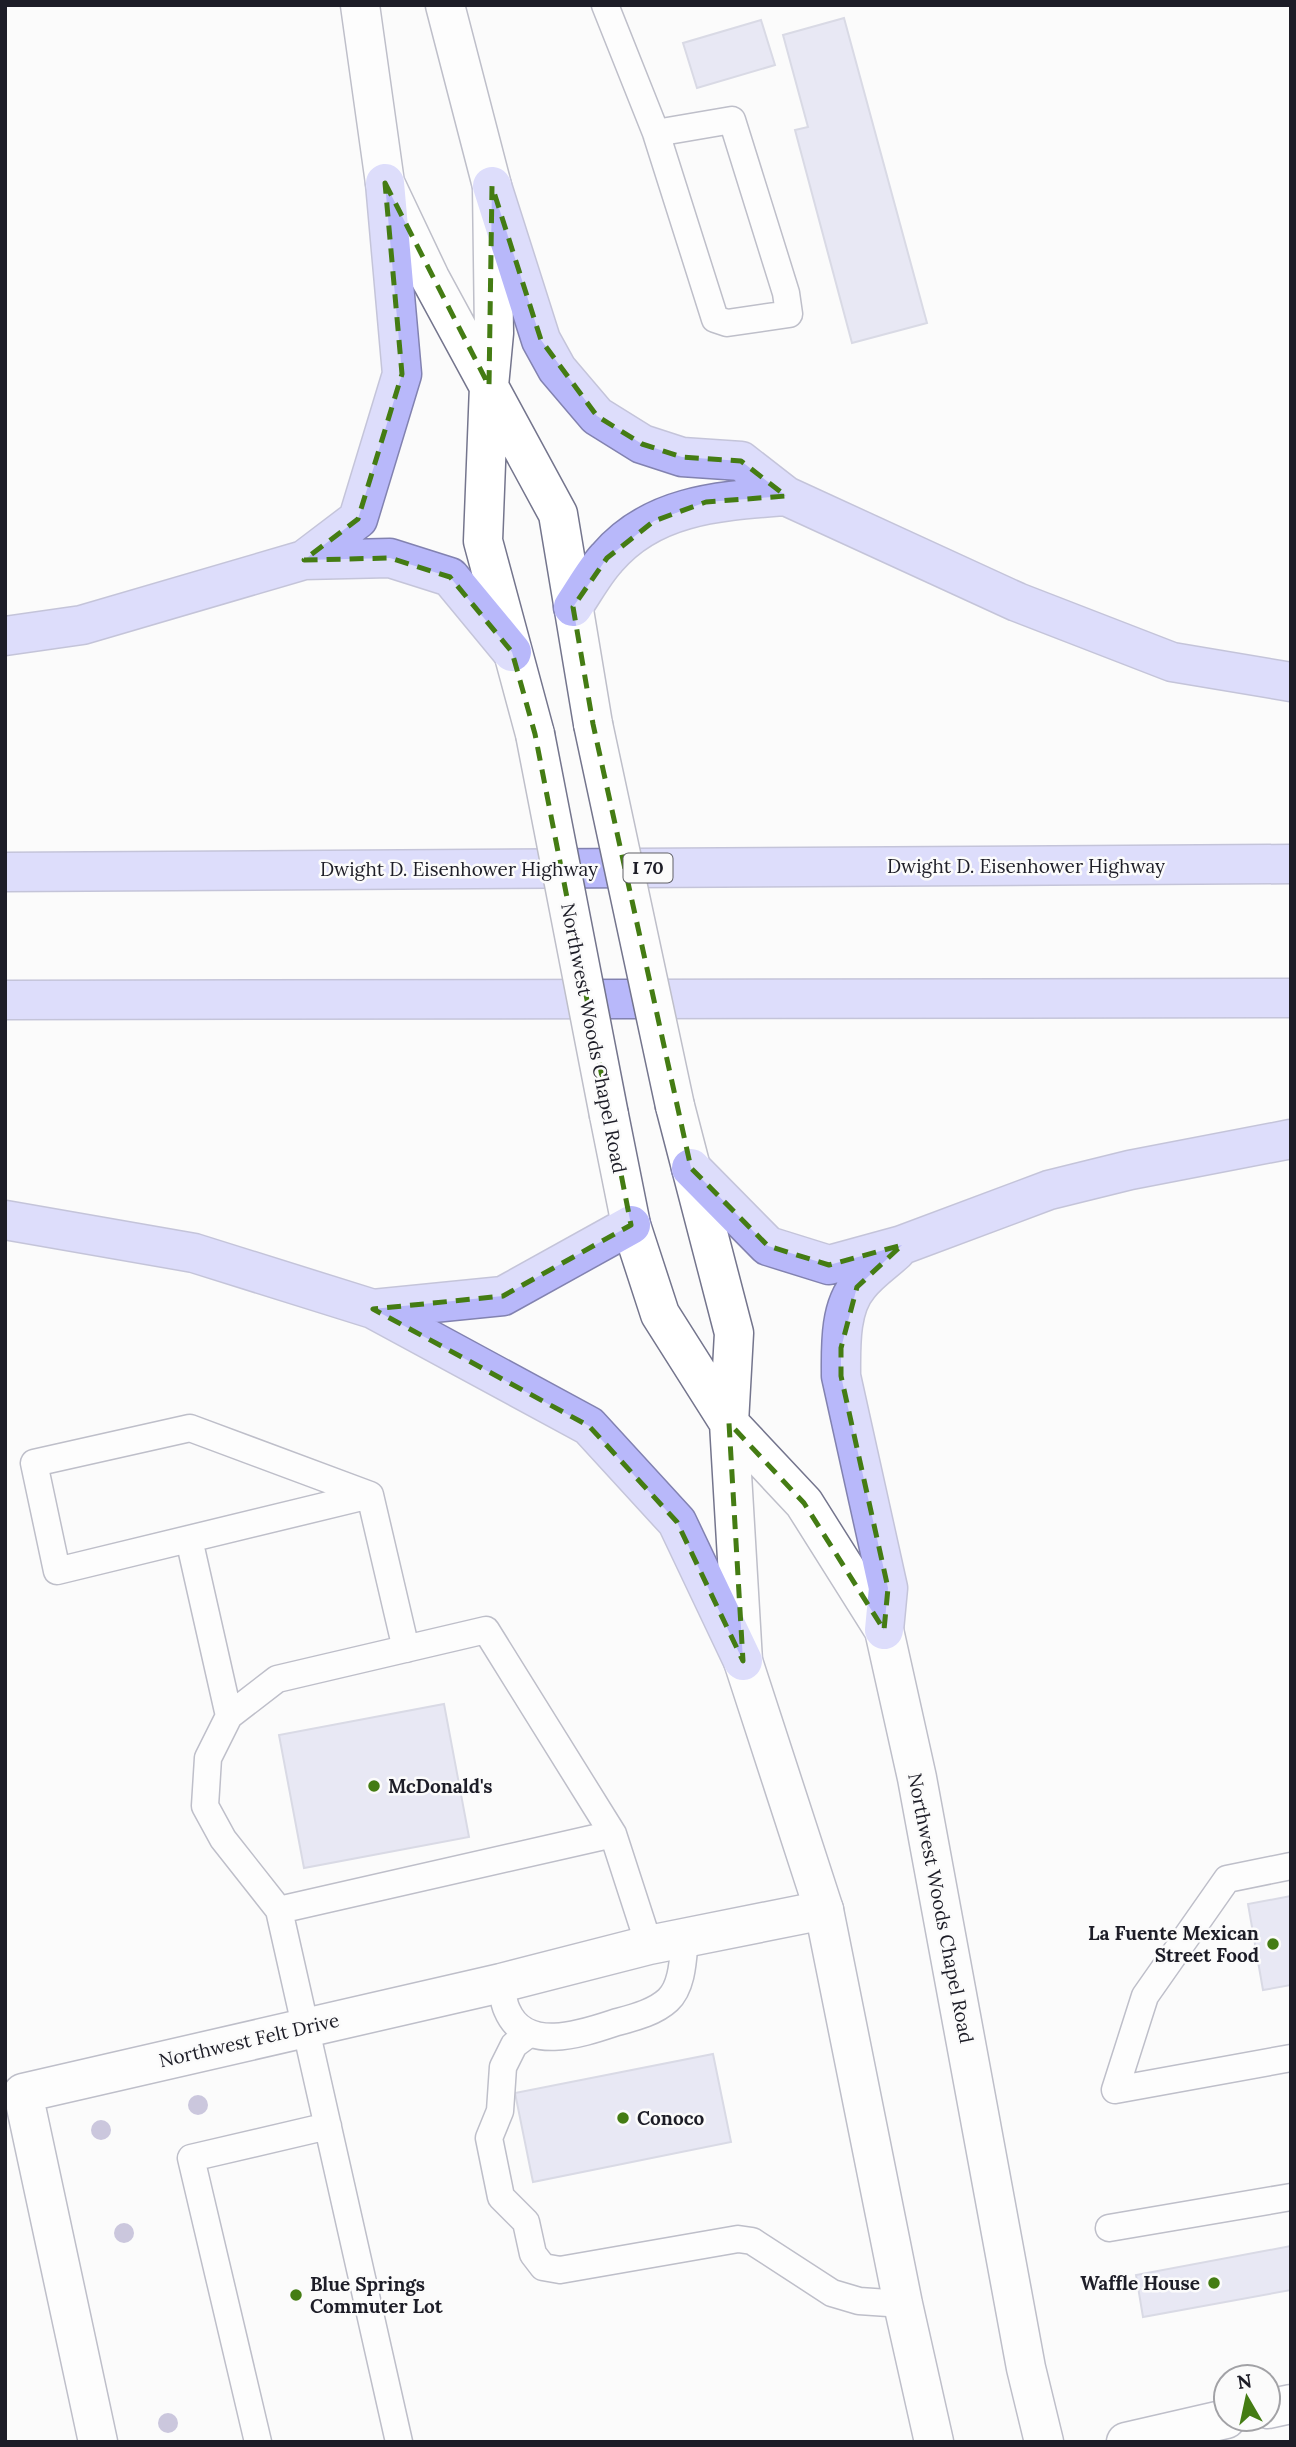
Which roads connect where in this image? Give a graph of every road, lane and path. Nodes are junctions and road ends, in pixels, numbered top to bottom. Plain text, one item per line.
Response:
1 (360, 5) edge
2 (445, 5) edge
3 (605, 5) edge
4 (656, 133) junction
5 (384, 183) junction
6 (492, 186) junction
7 (489, 386) junction
8 (786, 496) junction
9 (304, 560) junction
10 (573, 607) junction
11 (5, 636) edge
12 (512, 652) junction
13 (1291, 682) edge
14 (1291, 864) edge
15 (5, 872) edge
16 (1291, 998) edge
17 (5, 1000) edge
18 (1291, 1139) edge
19 (691, 1168) junction
20 (5, 1220) edge
21 (631, 1225) junction
22 (902, 1245) junction
23 (373, 1309) junction
24 (729, 1423) junction
25 (370, 1495) junction
26 (189, 1539) junction
27 (884, 1630) junction
28 (406, 1648) junction
29 (743, 1661) junction
30 (229, 1716) junction
31 (613, 1834) junction
32 (1291, 1866) edge
33 (279, 1910) junction
34 (824, 1910) junction
35 (667, 1942) junction
36 (501, 1983) junction
37 (304, 2026) junction
38 (530, 2033) junction
39 (1291, 2059) edge
40 (328, 2126) junction
41 (1291, 2197) edge
42 (1109, 2228) dead end
43 (903, 2304) junction
44 (1212, 2422) edge
45 (98, 2442) edge
46 (258, 2442) edge
47 (399, 2442) edge
48 (934, 2442) edge
49 (1044, 2442) edge
50 (1126, 2442) edge

1 - 5 main road, Northwest Woods Chapel Road
2 - 6 main road, Northwest Woods Chapel Road
3 - 4 lane
4 - 4 lane
5 - 7 main road, Northwest Woods Chapel Road
5 - 9 highway
6 - 7 main road, Northwest Woods Chapel Road
6 - 8 highway
7 - 10 main road, Northwest Woods Chapel Road
7 - 12 main road, Northwest Woods Chapel Road
8 - 10 highway
8 - 13 highway
9 - 11 highway
9 - 12 highway
10 - 19 main road, Northwest Woods Chapel Road, bridge
12 - 21 main road, Northwest Woods Chapel Road, bridge
14 - 15 highway, Dwight D. Eisenhower Highway / I 70
16 - 17 highway
18 - 22 highway
19 - 22 highway
19 - 24 main road, Northwest Woods Chapel Road
20 - 23 highway
21 - 23 highway
21 - 24 main road, Northwest Woods Chapel Road
22 - 27 highway
23 - 29 highway
24 - 27 main road, Northwest Woods Chapel Road
24 - 29 main road, Northwest Woods Chapel Road
25 - 26 lane
25 - 26 lane
25 - 28 lane
26 - 30 lane
27 - 49 main road, Northwest Woods Chapel Road
28 - 30 lane
28 - 31 lane
29 - 34 main road, Northwest Woods Chapel Road
30 - 33 lane
31 - 33 lane
31 - 35 lane
32 - 39 lane
33 - 37 lane
34 - 35 main road, Northwest Felt Drive
34 - 43 main road, Northwest Woods Chapel Road
35 - 36 main road, Northwest Felt Drive
35 - 38 lane
36 - 37 main road, Northwest Felt Drive
36 - 38 lane
37 - 40 lane
37 - 45 main road, Northwest Felt Drive
38 - 43 lane
40 - 46 lane
40 - 47 lane
41 - 42 lane
43 - 48 main road, Northwest Woods Chapel Road
44 - 50 main road

